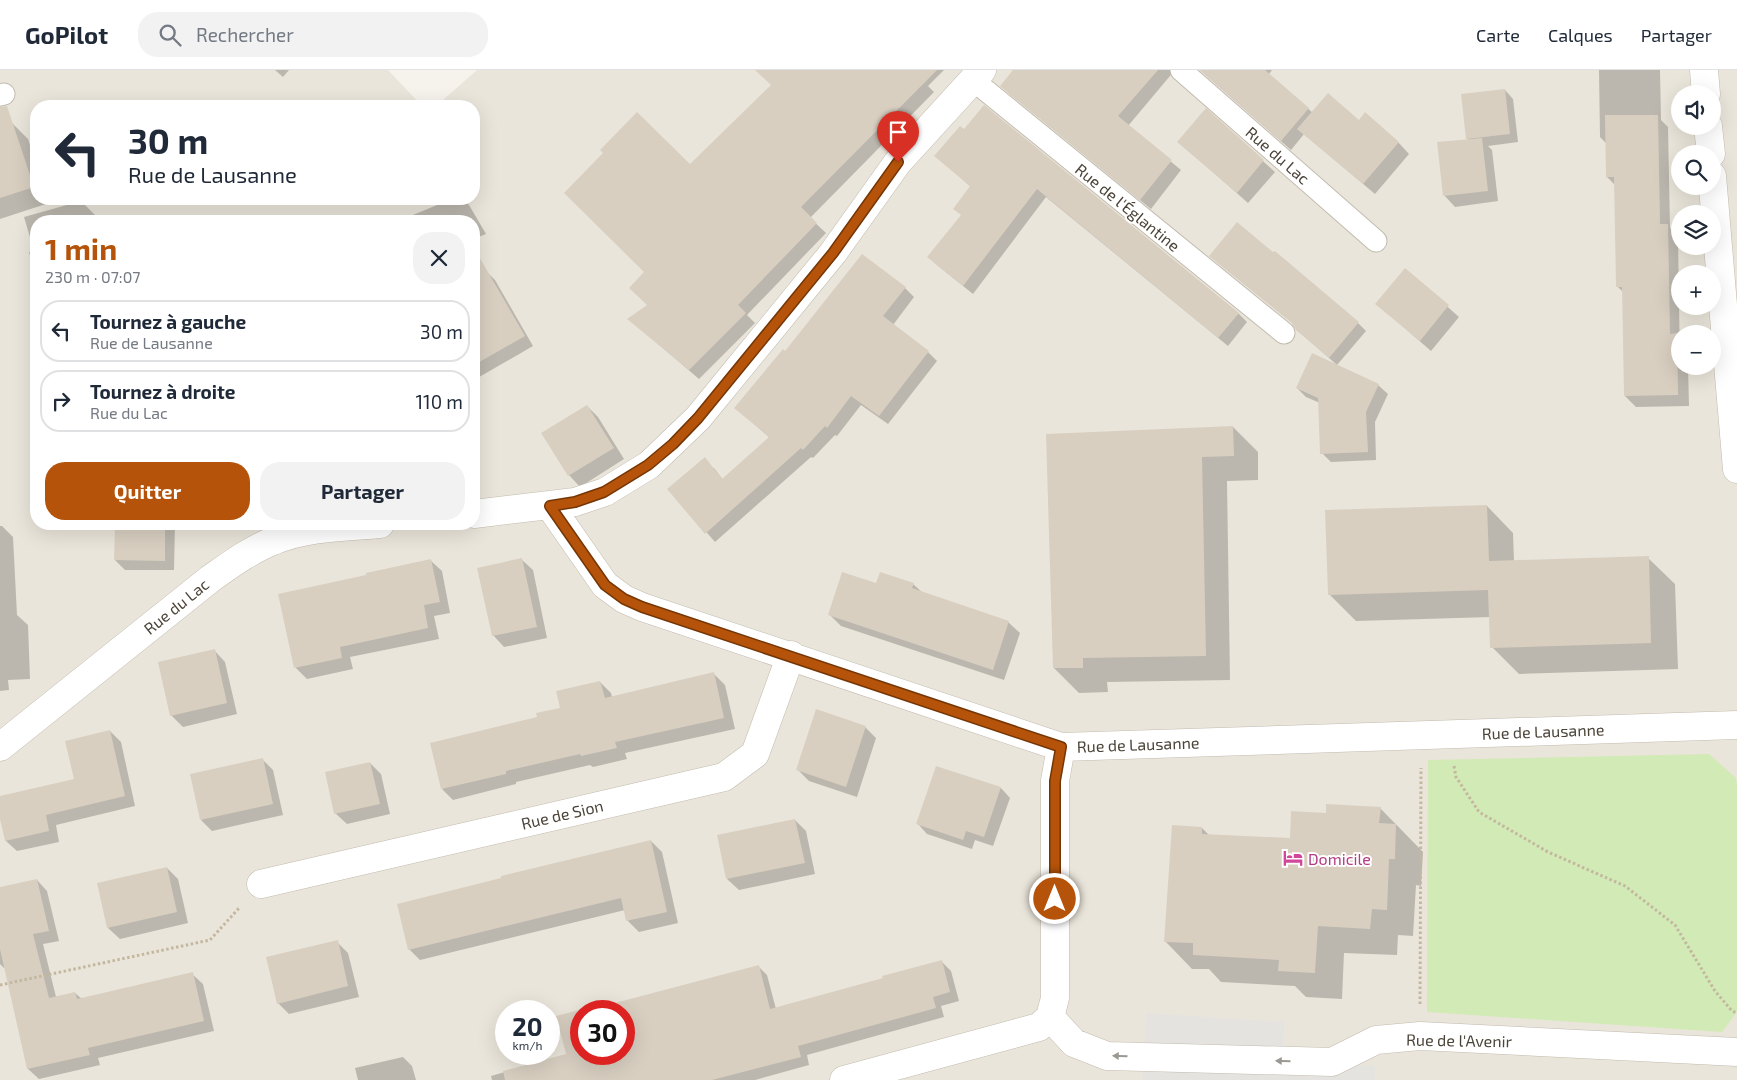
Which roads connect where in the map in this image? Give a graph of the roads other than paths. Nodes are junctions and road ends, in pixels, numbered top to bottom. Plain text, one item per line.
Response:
1 (1181, 70) edge
2 (1704, 70) edge
3 (977, 75) edge
4 (1705, 85) edge
5 (1714, 195) edge
6 (1376, 241) dead end
7 (1284, 333) dead end
8 (1737, 469) edge
9 (550, 506) junction
10 (480, 513) edge
11 (324, 530) edge
12 (791, 655) junction
13 (1737, 725) edge
14 (1061, 747) junction
15 (0, 748) edge
16 (260, 884) road end
17 (1050, 1017) junction
18 (1737, 1052) edge
19 (844, 1080) edge

1 - 6 lane, Rue du Lac
2 - 4 street
3 - 7 lane, Rue de l'Églantine
3 - 9 street
5 - 8 street
9 - 10 street
9 - 12 street, Rue de Lausanne
11 - 15 street, Rue du Lac
12 - 14 street, Rue de Lausanne
12 - 16 street, Rue de Sion
13 - 14 street, Rue de Lausanne
14 - 17 street
18 -> 17 street, Rue de l'Avenir
17 - 19 street

